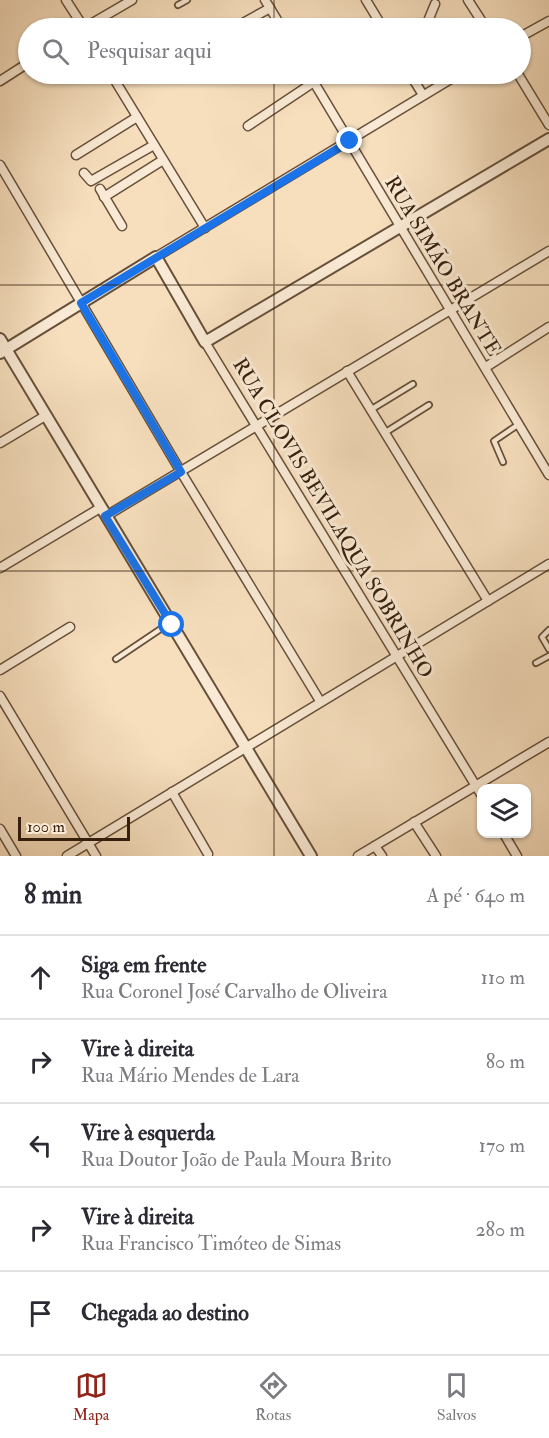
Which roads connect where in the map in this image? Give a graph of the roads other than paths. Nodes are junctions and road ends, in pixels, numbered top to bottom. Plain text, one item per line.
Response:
1 (66, 0) edge
2 (132, 0) edge
3 (187, 0) edge
4 (366, 0) edge
5 (468, 0) edge
6 (267, 4) edge
7 (435, 4) dead end
8 (178, 5) dead end
9 (78, 18) edge
10 (101, 18) edge
11 (248, 18) edge
12 (276, 18) edge
13 (377, 18) edge
14 (429, 18) edge
15 (480, 18) edge
16 (549, 21) edge
17 (531, 31) edge
18 (18, 69) edge
19 (0, 81) edge
20 (117, 84) edge
21 (311, 84) edge
22 (315, 84) edge
23 (416, 84) edge
24 (442, 84) edge
25 (524, 84) edge
26 (423, 95) junction
27 (137, 117) junction
28 (549, 125) edge
29 (248, 126) dead end
30 (549, 139) edge
31 (350, 141) junction
32 (154, 145) junction
33 (76, 155) dead end
34 (163, 160) junction
35 (0, 165) edge
36 (84, 174) dead end
37 (122, 226) dead end
38 (204, 228) junction
39 (400, 228) junction
40 (549, 250) edge
41 (156, 257) junction
42 (81, 303) junction
43 (452, 309) junction
44 (549, 327) edge
45 (205, 342) junction
46 (2, 347) edge
47 (486, 367) junction
48 (347, 371) junction
49 (413, 384) dead end
50 (429, 405) dead end
51 (372, 409) junction
52 (45, 416) junction
53 (519, 424) junction
54 (257, 425) junction
55 (386, 432) junction
56 (0, 443) edge
57 (503, 462) dead end
58 (181, 472) junction
59 (549, 475) edge
60 (103, 512) junction
61 (549, 564) edge
62 (0, 567) edge
63 (488, 601) junction
64 (171, 622) junction
65 (70, 627) dead end
66 (549, 630) edge
67 (549, 649) edge
68 (396, 656) junction
69 (549, 656) edge
70 (116, 659) dead end
71 (536, 663) dead end
72 (0, 670) edge
73 (0, 696) edge
74 (320, 701) junction
75 (549, 742) edge
76 (246, 749) junction
77 (476, 787) junction
78 (172, 792) junction
79 (414, 822) junction
80 (0, 829) edge
81 (506, 838) edge
82 (88, 844) junction
83 (375, 846) junction
84 (208, 854) dead end
85 (16, 856) edge
86 (67, 856) edge
87 (96, 856) edge
88 (311, 856) edge
89 (358, 856) edge
90 (382, 856) edge
91 (436, 856) edge
92 (517, 856) edge

1 - 9 street
2 - 10 street
3 - 8 lane
4 - 13 street
5 - 15 street
6 - 11 street
6 - 12 street
7 - 14 street
16 - 17 street
18 - 19 street
20 - 27 street
21 - 29 street
22 - 31 street, RUA SIMÃO BRANTE
23 - 26 street
24 - 26 street
25 - 28 street
26 - 31 street
27 - 32 street
27 - 33 street
30 - 39 street
31 - 38 street
31 - 39 street, RUA SIMÃO BRANTE
32 - 34 street
32 - 36 street
34 - 37 street
34 - 38 street
35 - 42 street
38 - 41 street
39 - 43 street, RUA SIMÃO BRANTE
39 - 45 street
40 - 43 street
41 - 42 street
41 - 45 street, RUA CLOVIS BEVILAQUA SOBRINHO
42 - 46 street
42 - 58 street
43 - 47 street, RUA SIMÃO BRANTE
43 - 48 street
44 - 47 street
45 - 54 street, RUA CLOVIS BEVILAQUA SOBRINHO
46 - 52 street
47 - 53 street, RUA SIMÃO BRANTE
48 - 51 street
48 - 54 street
49 - 51 lane
50 - 55 lane
51 - 55 street
52 - 56 street
52 - 60 street
53 - 57 lane
53 - 59 street, RUA SIMÃO BRANTE
54 - 58 street
54 - 68 street, RUA CLOVIS BEVILAQUA SOBRINHO
55 - 63 street
58 - 60 street
58 - 74 street
60 - 62 street
60 - 64 street
61 - 63 street
63 - 68 street
64 - 70 lane
64 - 76 street
65 - 72 street
66 - 67 lane
68 - 74 street
68 - 77 street, RUA CLOVIS BEVILAQUA SOBRINHO
69 - 71 lane
73 - 82 street
74 - 76 street
75 - 77 street
76 - 78 street
76 - 88 street
77 - 79 street
78 - 82 street
78 - 84 street
79 - 83 street
79 - 91 street
80 - 85 street
81 - 92 street
82 - 86 street
82 - 87 street
83 - 89 street
83 - 90 street

